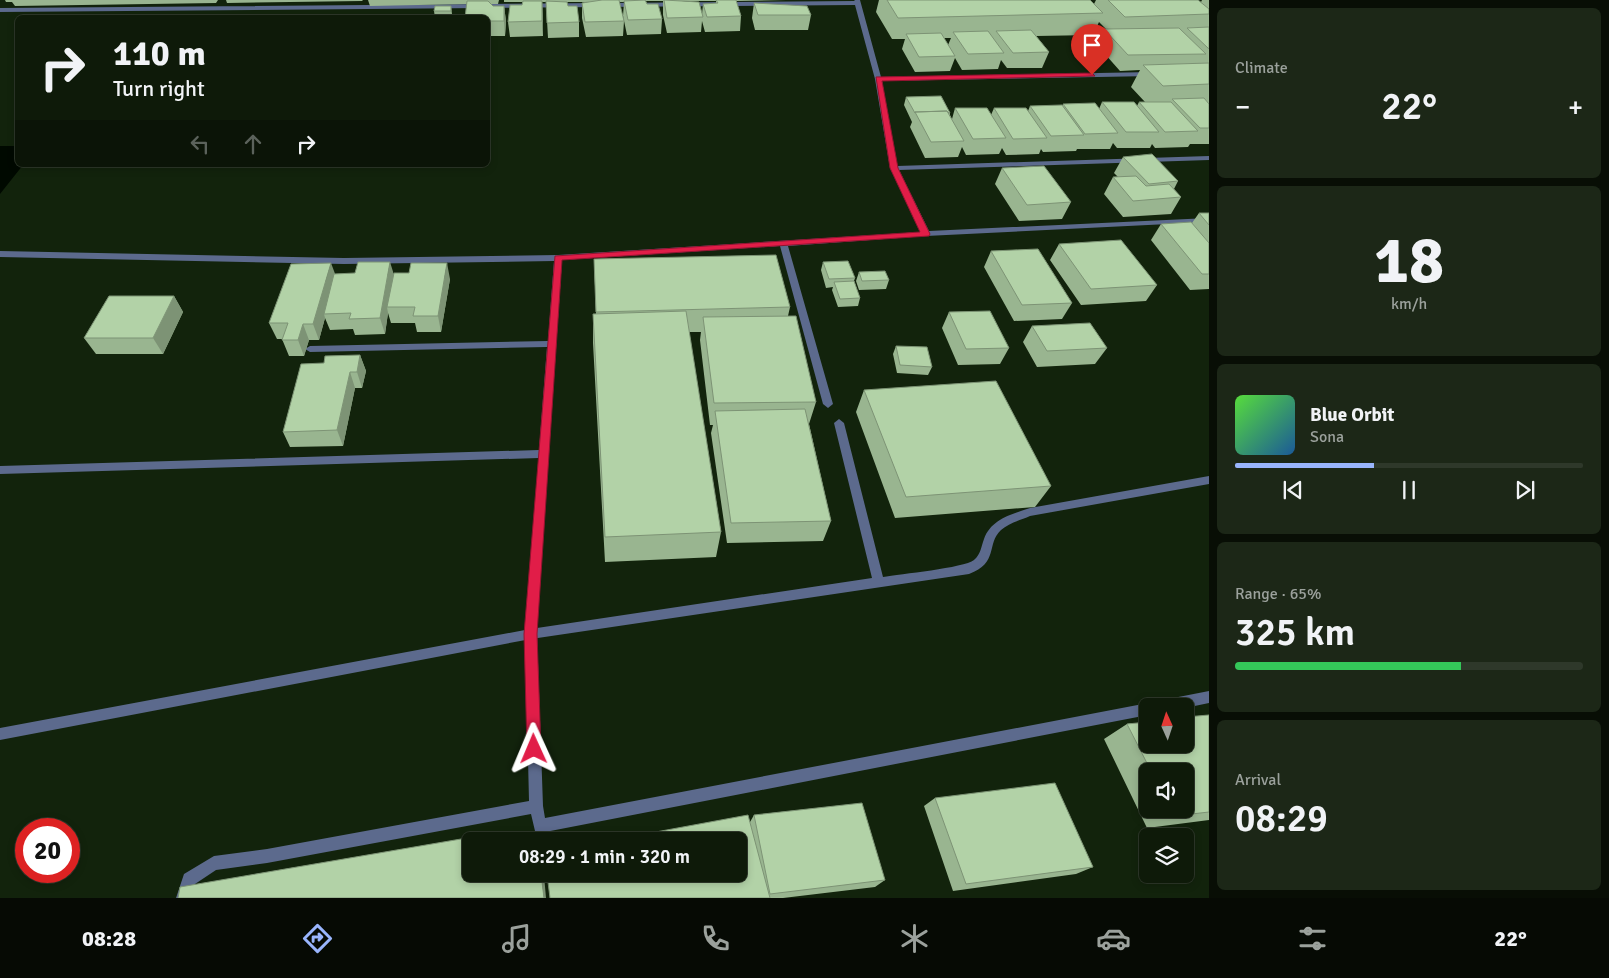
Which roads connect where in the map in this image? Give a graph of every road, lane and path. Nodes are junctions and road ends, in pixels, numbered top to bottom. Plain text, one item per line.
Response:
1 (857, 2) edge
2 (0, 10) edge
3 (1160, 74) edge
4 (878, 78) junction
5 (1209, 158) edge
6 (894, 168) junction
7 (1209, 220) edge
8 (926, 234) junction
9 (784, 245) junction
10 (0, 254) edge
11 (558, 258) junction
12 (552, 344) junction
13 (310, 349) dead end
14 (828, 404) dead end
15 (839, 423) dead end
16 (543, 454) junction
17 (0, 470) edge
18 (1209, 480) edge
19 (880, 583) junction
20 (531, 634) junction
21 (1209, 697) edge
22 (1194, 700) edge
23 (1139, 711) edge
24 (0, 734) edge
25 (536, 806) junction
26 (183, 898) edge

1 - 2 street
1 - 4 street
3 - 4 street
4 - 6 street
5 - 6 street
6 - 8 street
7 - 8 street
8 - 9 street
9 - 11 street
9 - 14 street
10 - 11 street
11 - 12 street
12 - 13 street
12 - 16 street
15 - 19 street
16 - 17 street
16 - 20 street
18 - 19 street
19 - 20 street
20 - 24 street
20 - 25 street
21 - 22 street
23 - 25 street
25 - 26 street

